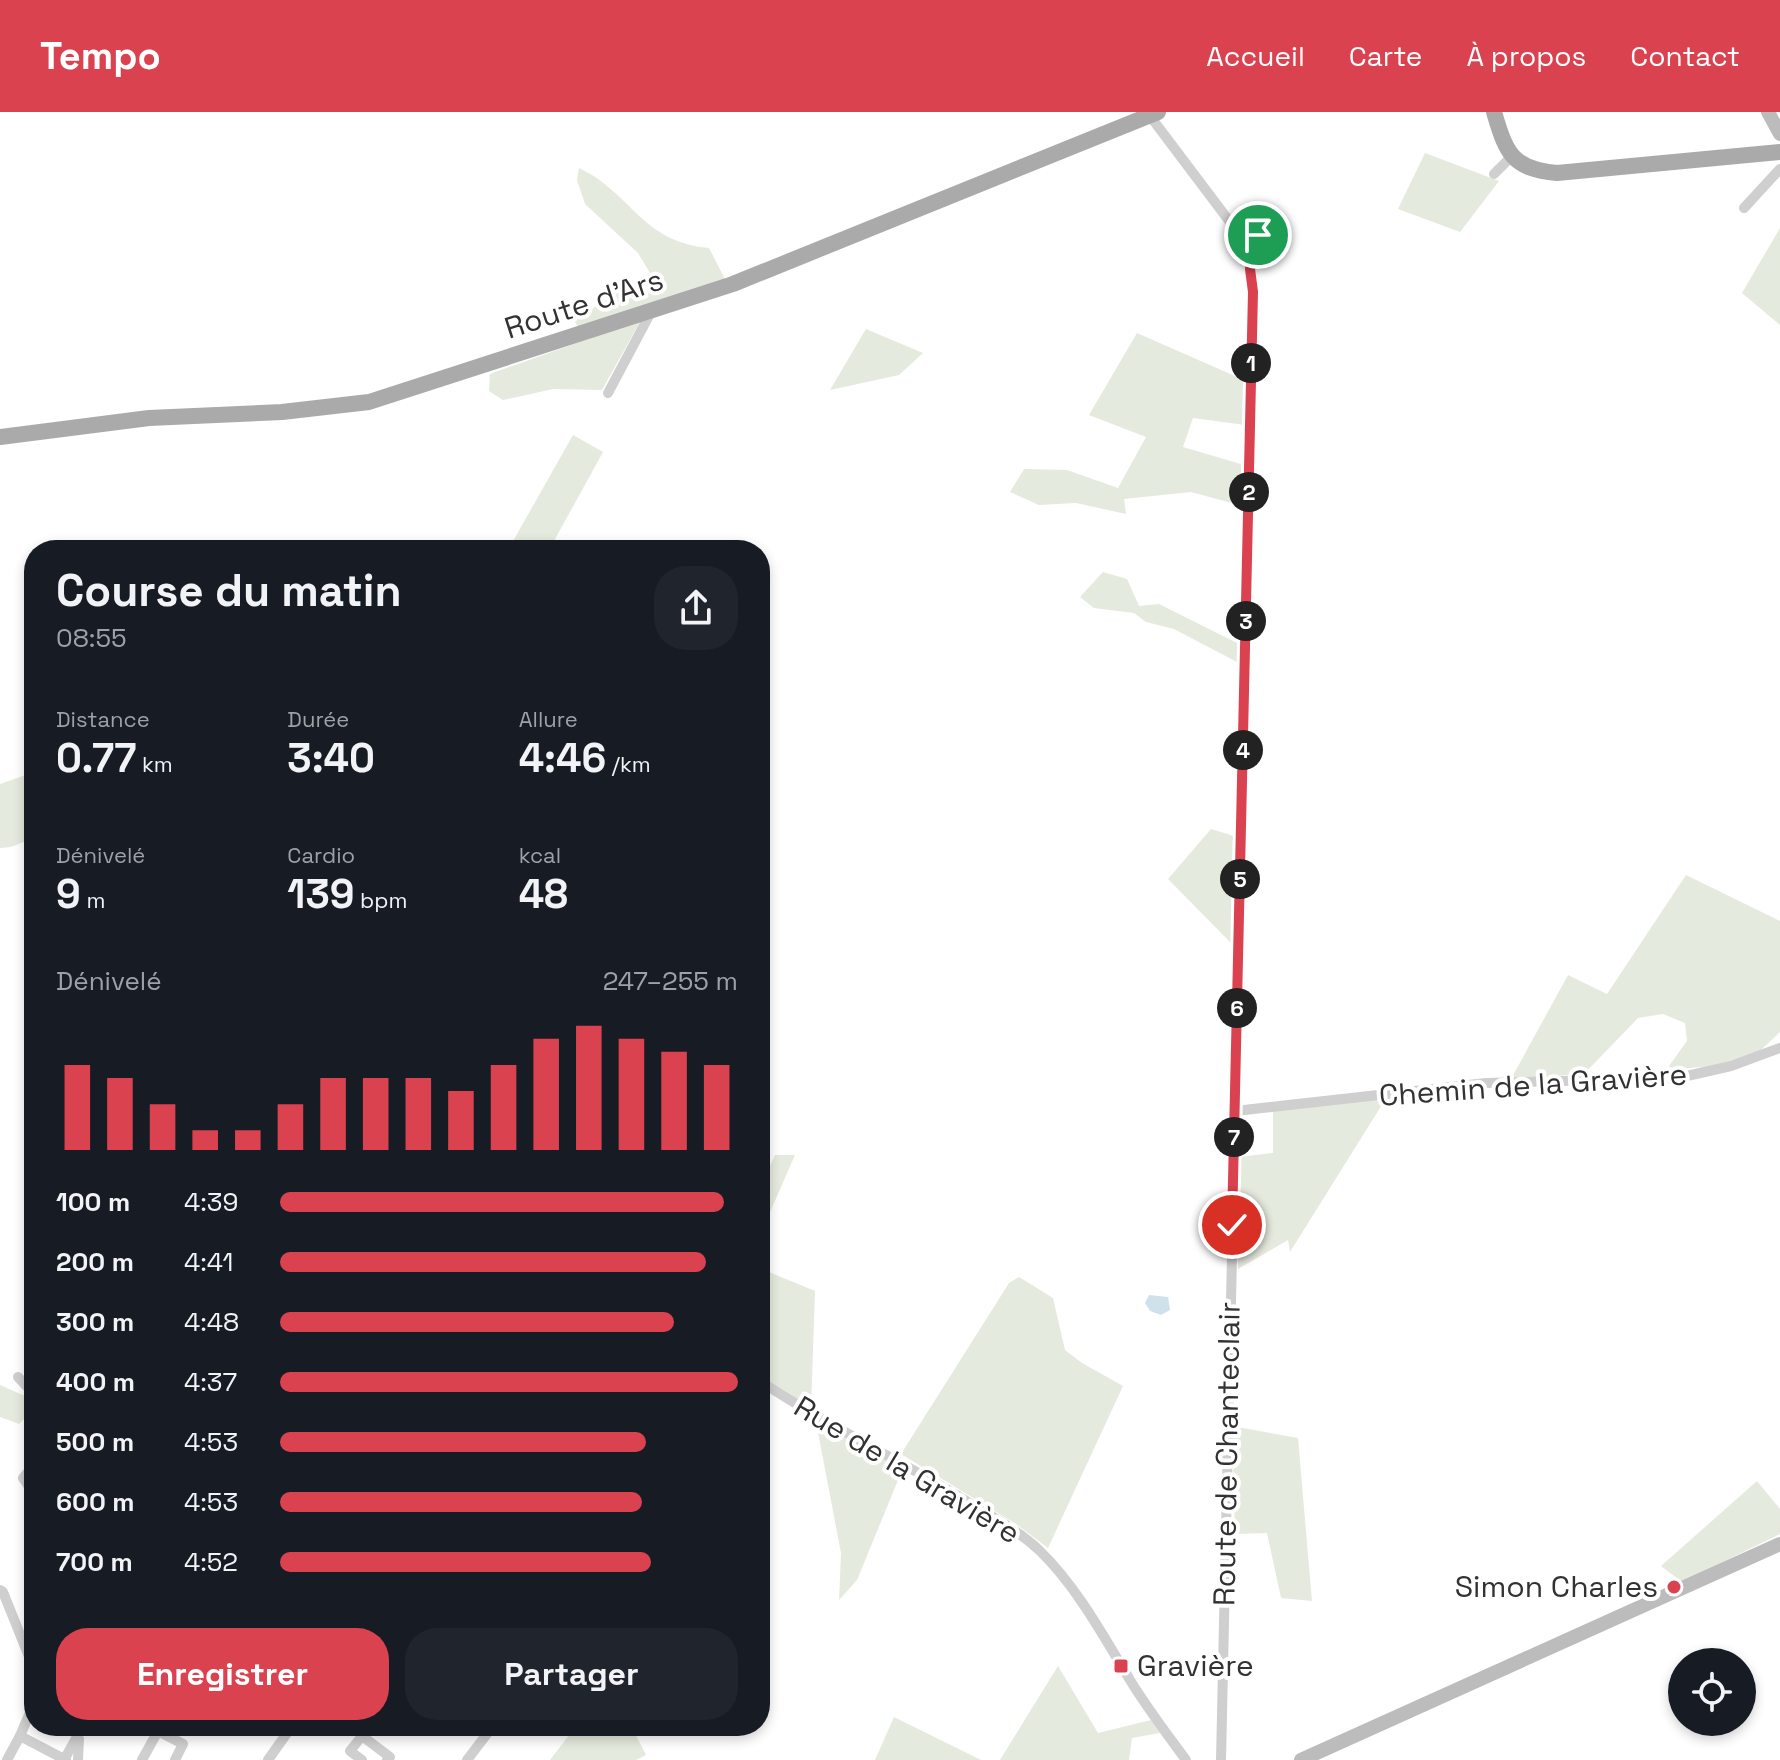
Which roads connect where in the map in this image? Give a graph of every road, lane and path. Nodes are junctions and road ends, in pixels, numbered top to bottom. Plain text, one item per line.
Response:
1 (1494, 112) edge
2 (1768, 112) edge
3 (1152, 114) edge
4 (1780, 134) edge
5 (1780, 152) edge
6 (1511, 157) junction
7 (1780, 169) edge
8 (1494, 174) dead end
9 (1744, 208) dead end
10 (1258, 235) dead end
11 (1250, 269) junction
12 (651, 312) junction
13 (608, 393) dead end
14 (0, 437) edge
15 (1780, 1048) edge
16 (1235, 1106) junction
17 (18, 1377) dead end
18 (24, 1383) edge
19 (770, 1387) edge
20 (1780, 1544) edge
21 (0, 1590) edge
22 (24, 1644) edge
23 (24, 1727) edge
24 (20, 1736) junction
25 (78, 1736) edge
26 (82, 1736) edge
27 (155, 1736) edge
28 (168, 1736) edge
29 (285, 1736) edge
30 (485, 1736) edge
31 (7, 1760) edge
32 (65, 1760) edge
33 (78, 1760) edge
34 (142, 1760) edge
35 (175, 1760) edge
36 (268, 1760) edge
37 (362, 1760) edge
38 (387, 1760) edge
39 (467, 1760) edge
40 (1186, 1760) edge
41 (1221, 1760) edge
42 (1301, 1760) edge

1 - 6 main road
2 - 4 street
3 - 11 street
3 - 12 main road, Route d'Ars
5 - 6 main road
6 - 8 street
7 - 9 street
10 - 11 street
11 - 16 street, Route de Chanteclair
12 - 13 street
12 - 14 main road, Route d'Ars
15 - 16 street, Chemin de la Gravière
16 - 41 street, Route de Chanteclair
17 - 18 street
19 - 40 street, Rue de la Gravière
20 - 42 street
21 - 22 street
23 - 24 street
24 - 31 street
24 - 32 street
25 - 32 street
26 - 33 street
27 - 34 street
28 - 35 street
29 - 36 street
30 - 39 street
37 - 38 street

